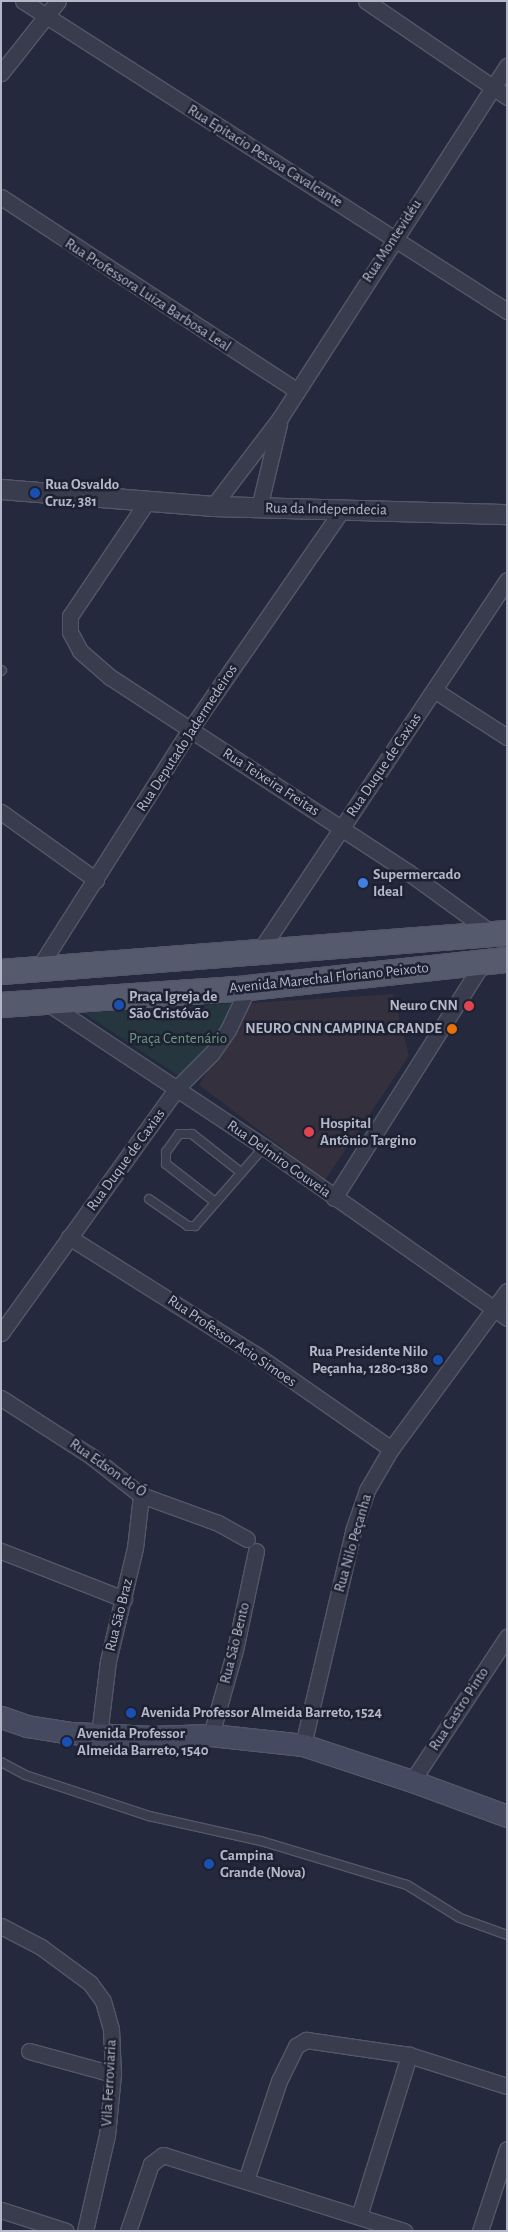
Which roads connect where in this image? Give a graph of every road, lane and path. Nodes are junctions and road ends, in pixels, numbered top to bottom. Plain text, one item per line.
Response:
1 (23, 1) edge
2 (58, 1) edge
3 (366, 1) edge
4 (46, 18) junction
5 (507, 66) edge
6 (1, 73) edge
7 (494, 87) junction
8 (507, 97) edge
9 (1, 197) edge
10 (394, 238) junction
11 (507, 311) edge
12 (296, 391) junction
13 (280, 418) junction
14 (1, 489) edge
15 (146, 503) junction
16 (213, 506) junction
17 (259, 508) junction
18 (341, 511) junction
19 (507, 514) edge
20 (507, 580) edge
21 (434, 690) junction
22 (191, 728) junction
23 (507, 737) edge
24 (1, 812) edge
25 (342, 828) junction
26 (96, 880) junction
27 (500, 933) edge
28 (261, 949) junction
29 (507, 960) edge
30 (483, 962) junction
31 (38, 969) junction
32 (1, 972) edge
33 (248, 988) junction
34 (49, 1004) junction
35 (1, 1005) edge
36 (177, 1088) junction
37 (264, 1147) junction
38 (242, 1173) junction
39 (334, 1198) junction
40 (150, 1199) dead end
41 (215, 1202) junction
42 (69, 1238) junction
43 (507, 1291) edge
44 (501, 1315) edge
45 (1, 1333) edge
46 (1, 1398) edge
47 (390, 1449) junction
48 (141, 1495) junction
49 (252, 1545) joint
50 (1, 1551) edge
51 (124, 1599) junction
52 (507, 1637) edge
53 (1, 1717) edge
54 (98, 1735) junction
55 (211, 1735) junction
56 (303, 1745) junction
57 (1, 1762) edge
58 (412, 1781) junction
59 (507, 1816) edge
60 (1, 1926) edge
61 (507, 1935) edge
62 (29, 2051) dead end
63 (409, 2055) junction
64 (113, 2074) junction
65 (507, 2086) edge
66 (507, 2149) edge
67 (246, 2180) junction
68 (1, 2210) edge
69 (359, 2216) junction
70 (60, 2230) edge
71 (85, 2231) edge
72 (128, 2231) edge
73 (404, 2231) edge
74 (480, 2231) edge

1 - 4 street, Rua Epitacio Pessoa Cavalcante
2 - 4 street
3 - 7 street
4 - 6 street
4 - 10 street, Rua Epitacio Pessoa Cavalcante
5 - 7 street, Rua Montevidéu
7 - 8 street
7 - 10 street, Rua Montevidéu
9 - 12 street, Rua Professora Luiza Barbosa Leal
10 - 11 street, Rua Epitacio Pessoa Cavalcante
10 - 12 street, Rua Montevidéu
12 - 13 street, Rua Montevidéu
13 - 16 street, Rua Montevidéu
13 - 17 street, Rua Montevidéu
14 - 15 street, Rua da Independecia
15 - 16 street, Rua da Independecia
15 - 22 street, Rua Teixeira Freitas
16 - 17 street, Rua da Independecia
17 - 18 street, Rua da Independecia
18 - 19 street, Rua da Independecia
18 - 22 street, Rua Deputado Jadermedeiros
20 - 21 street, Rua Duque de Caxias
21 - 23 street
21 - 25 street, Rua Duque de Caxias
22 - 25 street, Rua Teixeira Freitas
22 - 26 street, Rua Deputado Jadermedeiros
24 - 26 street
25 - 27 street, Rua Teixeira Freitas
25 - 28 street, Rua Duque de Caxias
26 - 31 street, Rua Deputado Jadermedeiros
27 - 28 main road, Avenida Marechal Floriano Peixoto
28 - 31 main road, Avenida Marechal Floriano Peixoto
29 - 30 main road, Avenida Marechal Floriano Peixoto
30 - 33 main road, Avenida Marechal Floriano Peixoto
30 - 39 street
31 - 32 main road, Avenida Marechal Floriano Peixoto
33 - 34 main road, Avenida Marechal Floriano Peixoto
33 - 36 street, Rua Duque de Caxias
34 - 35 main road, Avenida Marechal Floriano Peixoto
34 - 36 street, Rua Delmiro Gouveia
36 - 37 street, Rua Delmiro Gouveia
36 - 42 street, Rua Duque de Caxias
37 - 38 lane
37 - 39 street, Rua Delmiro Gouveia
38 - 41 lane
38 - 41 lane
39 - 44 street, Rua Delmiro Gouveia
40 - 41 lane
42 - 45 street, Rua Duque de Caxias
42 - 47 street, Rua Professor Acio Simoes
43 - 44 street, Rua Nilo Peçanha
44 - 47 street, Rua Nilo Peçanha
46 - 48 street, Rua Edson do Ó
47 - 56 street, Rua Nilo Peçanha
48 - 49 street, Rua Edson do Ó
48 - 51 street, Rua São Braz
49 - 55 street, Rua São Bento
50 - 51 street
51 - 54 street, Rua São Braz
52 - 58 street, Rua Castro Pinto
53 - 54 main road
54 - 55 main road
55 - 56 main road
56 - 58 main road
57 - 61 lane
58 - 59 main road
60 - 64 street, Vila Ferroviaria
62 - 64 street
63 - 65 street
63 - 67 street
63 - 69 street
64 - 71 street, Vila Ferroviaria
66 - 74 street
67 - 69 street
67 - 72 street
68 - 70 street
69 - 73 street

